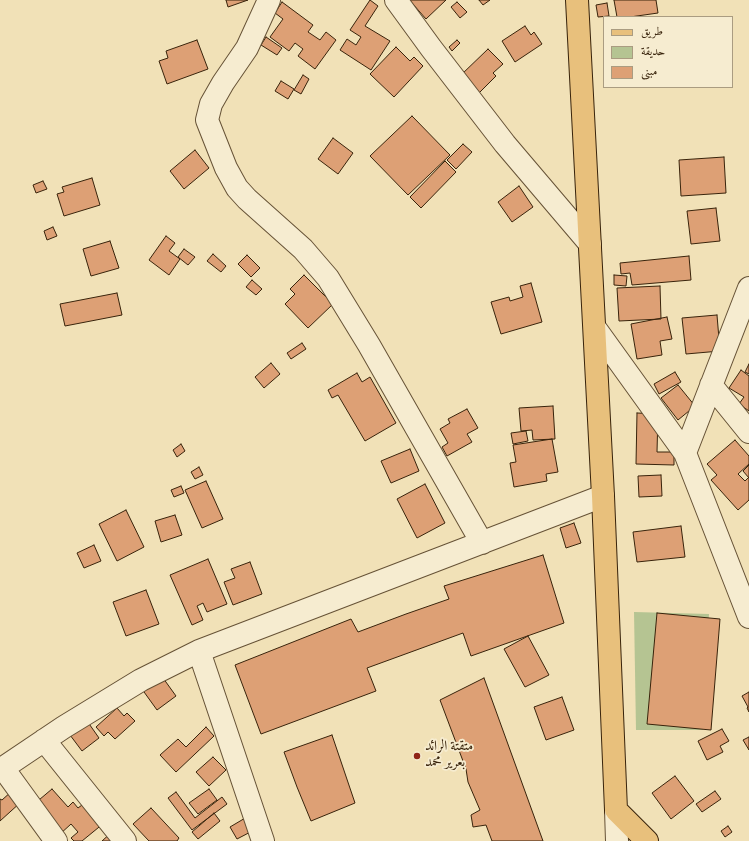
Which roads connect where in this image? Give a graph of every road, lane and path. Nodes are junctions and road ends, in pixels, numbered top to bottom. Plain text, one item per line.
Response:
1 (269, 0) edge
2 (396, 0) edge
3 (577, 1) edge
4 (590, 244) junction
5 (747, 300) edge
6 (595, 328) junction
7 (711, 385) junction
8 (749, 432) edge
9 (685, 453) junction
10 (603, 496) junction
11 (482, 542) junction
12 (749, 617) edge
13 (199, 651) junction
14 (44, 740) junction
15 (1, 769) edge
16 (616, 810) junction
17 (56, 841) edge
18 (125, 841) edge
19 (263, 841) edge
20 (617, 841) edge
21 (647, 841) edge

1 - 11 street
2 - 4 street
3 - 4 main road
4 - 6 main road
5 - 7 street
6 - 9 street
6 - 10 main road
7 - 8 street
7 - 9 street
9 - 12 street
10 - 11 street
10 - 16 main road
11 - 13 street
13 - 14 street
13 - 19 street
14 - 15 street
14 - 18 street
15 - 17 street
16 - 20 street
16 - 21 main road

